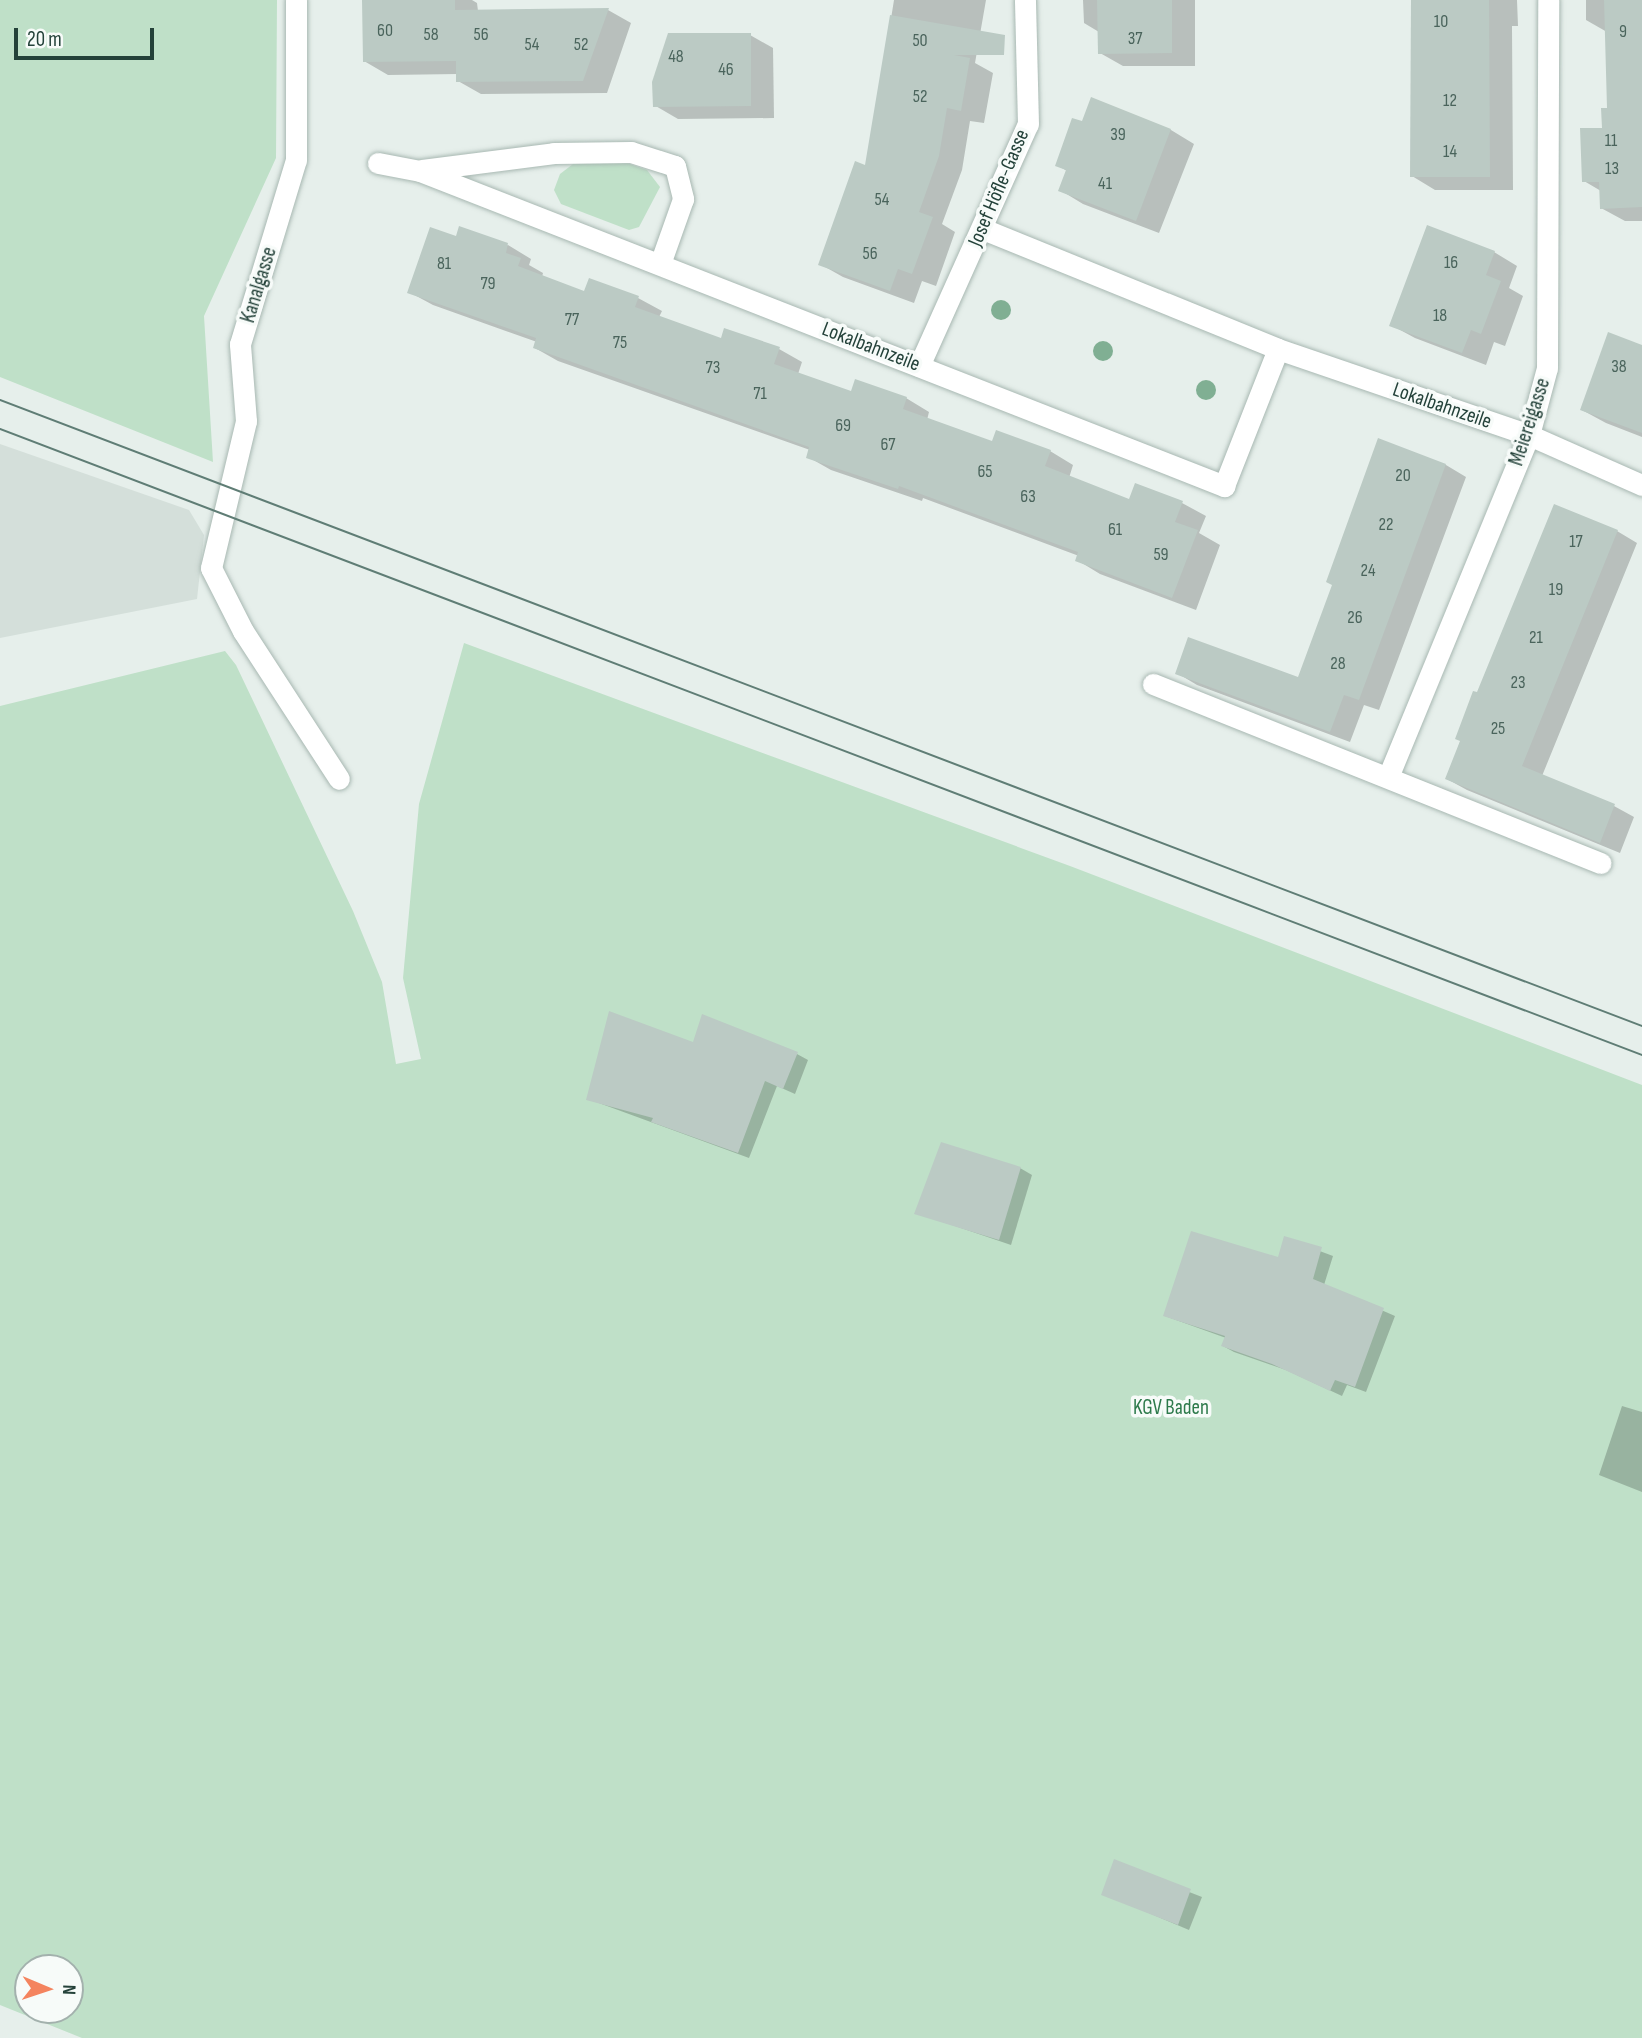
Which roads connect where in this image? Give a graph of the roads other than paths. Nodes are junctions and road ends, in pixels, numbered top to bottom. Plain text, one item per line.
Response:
1 (296, 0) edge
2 (1026, 0) edge
3 (1548, 0) edge
4 (378, 163) dead end
5 (420, 171) junction
6 (982, 229) junction
7 (660, 264) junction
8 (1278, 349) junction
9 (919, 366) junction
10 (1529, 435) junction
11 (1642, 485) edge
12 (1153, 684) dead end
13 (1388, 777) junction
14 (339, 779) dead end
15 (1600, 863) dead end

1 - 14 street, Kanalgasse
2 - 6 street, Josef Höfle-Gasse
3 - 10 street, Meiereigasse
4 - 5 street, Lokalbahnzeile
5 - 7 street, Lokalbahnzeile
5 - 7 street
6 - 8 street, Lokalbahnzeile
6 - 9 street, Josef Höfle-Gasse
7 - 9 street, Lokalbahnzeile
8 - 9 street, Lokalbahnzeile
8 - 10 street, Lokalbahnzeile
10 - 11 street, Lokalbahnzeile
10 - 13 street, Meiereigasse
12 - 13 street
13 - 15 street

